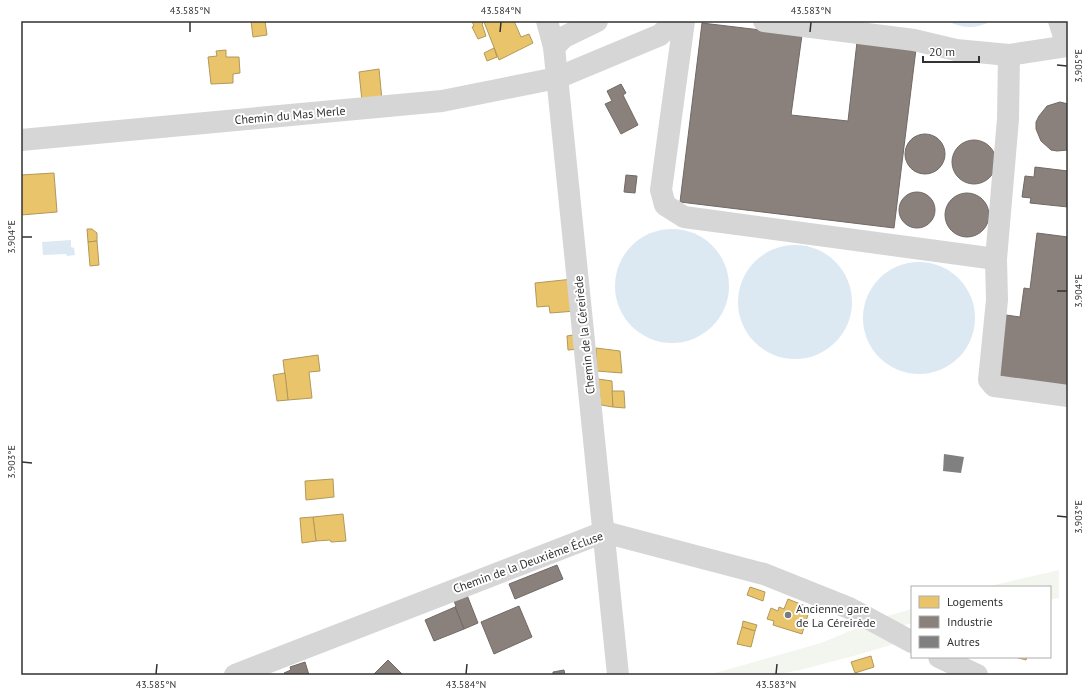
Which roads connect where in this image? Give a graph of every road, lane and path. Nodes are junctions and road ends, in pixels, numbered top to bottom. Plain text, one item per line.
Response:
1 (547, 21) edge
2 (597, 21) edge
3 (675, 21) edge
4 (684, 21) edge
5 (764, 21) edge
6 (1059, 21) edge
7 (1068, 46) edge
8 (554, 47) junction
9 (1009, 55) junction
10 (556, 78) junction
11 (21, 140) edge
12 (996, 259) junction
13 (1068, 396) edge
14 (604, 532) junction
15 (911, 641) edge
16 (941, 658) edge
17 (235, 675) edge
18 (618, 675) edge
19 (977, 675) edge

1 - 8 street, Chemin de la Céreirède
2 - 8 street
3 - 10 street, Chemin du Mas Merle
4 - 12 street
5 - 9 street
6 - 7 street
7 - 9 street
8 - 10 street, Chemin de la Céreirède
9 - 12 street
10 - 11 street, Chemin du Mas Merle
10 - 14 street, Chemin de la Céreirède
12 - 13 street
14 - 15 street, Chemin de la Deuxième Écluse
14 - 17 street, Chemin de la Deuxième Écluse
14 - 18 street, Chemin de la Céreirède
16 - 19 street

